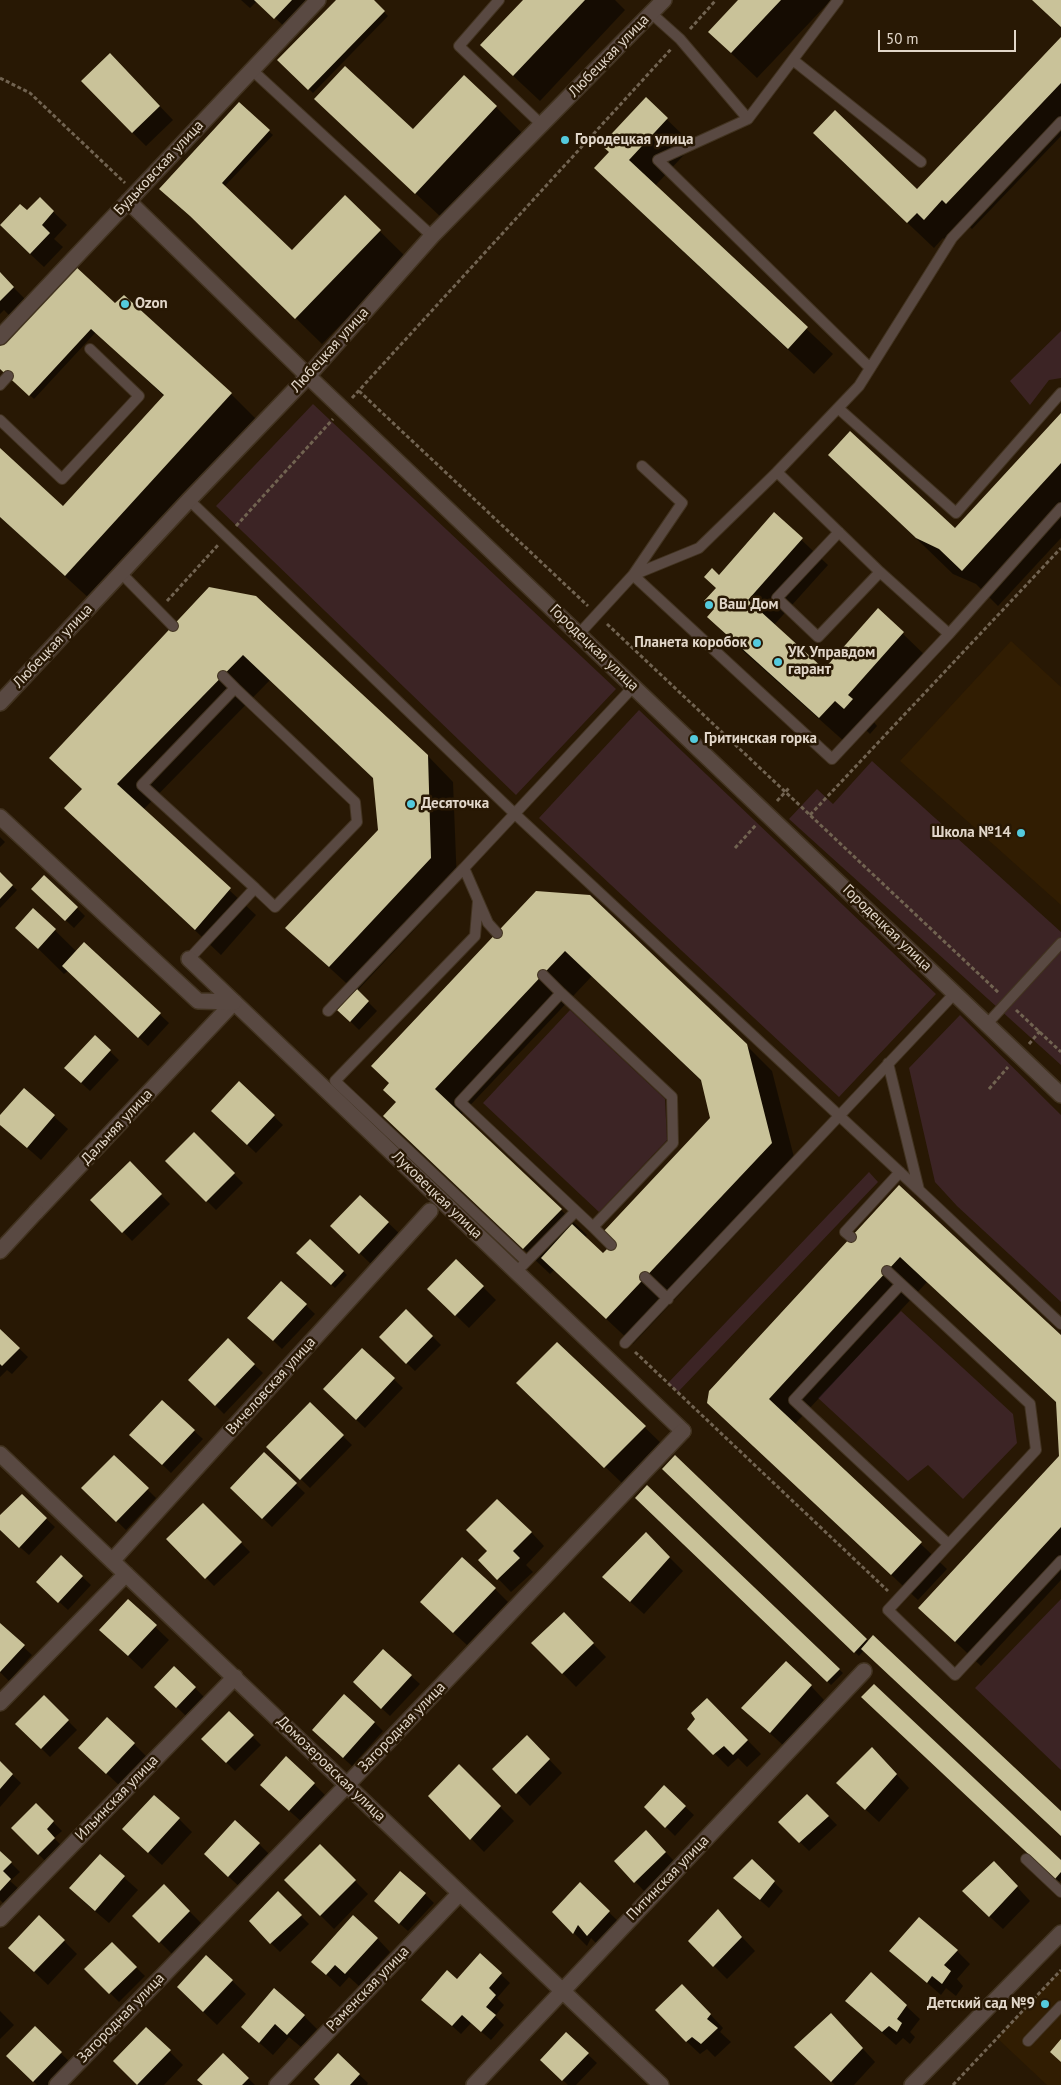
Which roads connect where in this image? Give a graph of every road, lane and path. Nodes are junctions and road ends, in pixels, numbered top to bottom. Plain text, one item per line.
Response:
1 (318, 0) edge
2 (499, 0) edge
3 (664, 0) edge
4 (716, 0) edge
5 (838, 0) edge
6 (651, 13) junction
7 (680, 39) junction
8 (793, 60) junction
9 (252, 70) junction
10 (0, 78) edge
11 (748, 119) junction
12 (1061, 122) edge
13 (542, 125) junction
14 (920, 162) dead end
15 (132, 197) junction
16 (432, 236) junction
17 (0, 337) edge
18 (90, 349) dead end
19 (870, 368) junction
20 (8, 376) dead end
21 (308, 376) junction
22 (0, 385) edge
23 (359, 391) junction
24 (1061, 393) edge
25 (343, 408) junction
26 (838, 408) junction
27 (0, 420) edge
28 (642, 466) dead end
29 (777, 472) junction
30 (189, 500) junction
31 (1061, 508) edge
32 (838, 532) junction
33 (226, 536) junction
34 (1061, 548) edge
35 (880, 572) junction
36 (121, 573) junction
37 (633, 575) junction
38 (158, 611) junction
39 (596, 614) junction
40 (173, 626) dead end
41 (578, 634) junction
42 (949, 634) junction
43 (223, 676) dead end
44 (634, 686) junction
45 (236, 688) junction
46 (0, 703) edge
47 (515, 814) junction
48 (810, 815) junction
49 (0, 817) edge
50 (464, 868) junction
51 (255, 888) junction
52 (478, 901) junction
53 (497, 933) dead end
54 (1061, 943) edge
55 (189, 959) joint
56 (543, 975) dead end
57 (561, 993) junction
58 (955, 993) junction
59 (1008, 1001) junction
60 (234, 1002) junction
61 (328, 1011) dead end
62 (987, 1024) junction
63 (1061, 1052) edge
64 (888, 1063) junction
65 (1061, 1094) edge
66 (840, 1115) junction
67 (900, 1172) junction
68 (919, 1190) junction
69 (576, 1211) junction
70 (430, 1212) dead end
71 (593, 1227) junction
72 (851, 1237) dead end
73 (611, 1245) dead end
74 (0, 1251) edge
75 (522, 1266) junction
76 (887, 1271) dead end
77 (645, 1277) dead end
78 (901, 1284) junction
79 (668, 1299) junction
80 (1061, 1324) edge
81 (625, 1343) joint
82 (683, 1431) joint
83 (2, 1459) edge
84 (948, 1544) junction
85 (112, 1561) junction
86 (1061, 1561) edge
87 (126, 1574) junction
88 (897, 1599) junction
89 (864, 1671) dead end
90 (235, 1677) junction
91 (0, 1704) edge
92 (347, 1785) junction
93 (1026, 1859) dead end
94 (1061, 1892) edge
95 (459, 1894) junction
96 (0, 1918) edge
97 (1061, 1933) edge
98 (1061, 1970) edge
99 (562, 1989) junction
100 (1061, 2006) edge
101 (1028, 2041) dead end
102 (57, 2085) edge
103 (277, 2085) edge
104 (474, 2085) edge
105 (661, 2085) edge
106 (912, 2085) edge
107 (953, 2085) edge

1 - 9 street, Будьковская улица
2 - 13 lane
3 - 6 street, Любецкая улица
4 - 7 path
5 - 8 lane
6 - 7 lane
6 - 13 street, Любецкая улица
7 - 11 lane
7 - 23 path
8 - 11 lane
8 - 14 lane
9 - 15 street, Будьковская улица
9 - 16 lane
10 - 15 path
11 - 19 lane
12 - 19 lane
13 - 16 street, Любецкая улица
15 - 17 street, Будьковская улица
15 - 21 street, Городецкая улица
16 - 21 street, Любецкая улица
18 - 27 lane
19 - 26 lane
20 - 22 lane
21 - 25 street, Городецкая улица
21 - 30 street, Любецкая улица
23 - 25 path
23 - 39 path
24 - 26 lane
25 - 33 path
25 - 41 street, Городецкая улица
26 - 29 lane
28 - 37 lane
29 - 32 lane
29 - 37 lane
30 - 33 lane
30 - 36 street, Любецкая улица
31 - 42 lane
32 - 35 lane
32 - 35 lane
33 - 38 path
33 - 47 lane
34 - 48 path
35 - 42 lane
36 - 38 lane
36 - 46 street, Любецкая улица
37 - 39 lane
37 - 42 lane
38 - 40 lane
39 - 41 lane
39 - 48 path
41 - 44 street, Городецкая улица
43 - 45 lane
44 - 47 lane
44 - 58 street, Городецкая улица
45 - 51 lane
45 - 51 lane
47 - 50 lane
47 - 66 lane
48 - 59 path
49 - 60 street
50 - 52 lane
50 - 61 lane
51 - 55 lane
52 - 53 lane
52 - 75 lane
54 - 59 lane
55 - 60 street, Луковецкая улица
56 - 57 lane
57 - 69 lane
57 - 71 lane
58 - 62 street, Городецкая улица
58 - 64 lane
59 - 62 lane
59 - 63 path
60 - 74 street, Дальняя улица
60 - 75 street, Луковецкая улица
62 - 65 street, Городецкая улица
64 - 66 lane
64 - 68 lane
66 - 67 lane
66 - 79 lane
67 - 68 lane
67 - 72 lane
68 - 80 lane
69 - 71 lane
69 - 75 lane
70 - 85 street, Вичеловская улица
71 - 73 lane
75 - 82 street, Луковецкая улица
76 - 78 lane
77 - 79 lane
78 - 84 lane
78 - 84 lane
79 - 81 lane
81 - 88 path
82 - 92 street, Загородная улица
83 - 85 street, Домозеровская улица
84 - 88 lane
85 - 87 street, Домозеровская улица
86 - 88 lane
87 - 90 street, Домозеровская улица
87 - 91 street
89 - 99 street, Питинская улица
90 - 92 street, Домозеровская улица
90 - 96 street, Ильинская улица
92 - 95 street, Домозеровская улица
92 - 102 street, Загородная улица
93 - 94 lane
95 - 99 street, Домозеровская улица
95 - 103 street, Раменская улица
97 - 106 street
98 - 107 path
99 - 104 street, Питинская улица
99 - 105 street, Домозеровская улица
100 - 101 lane

